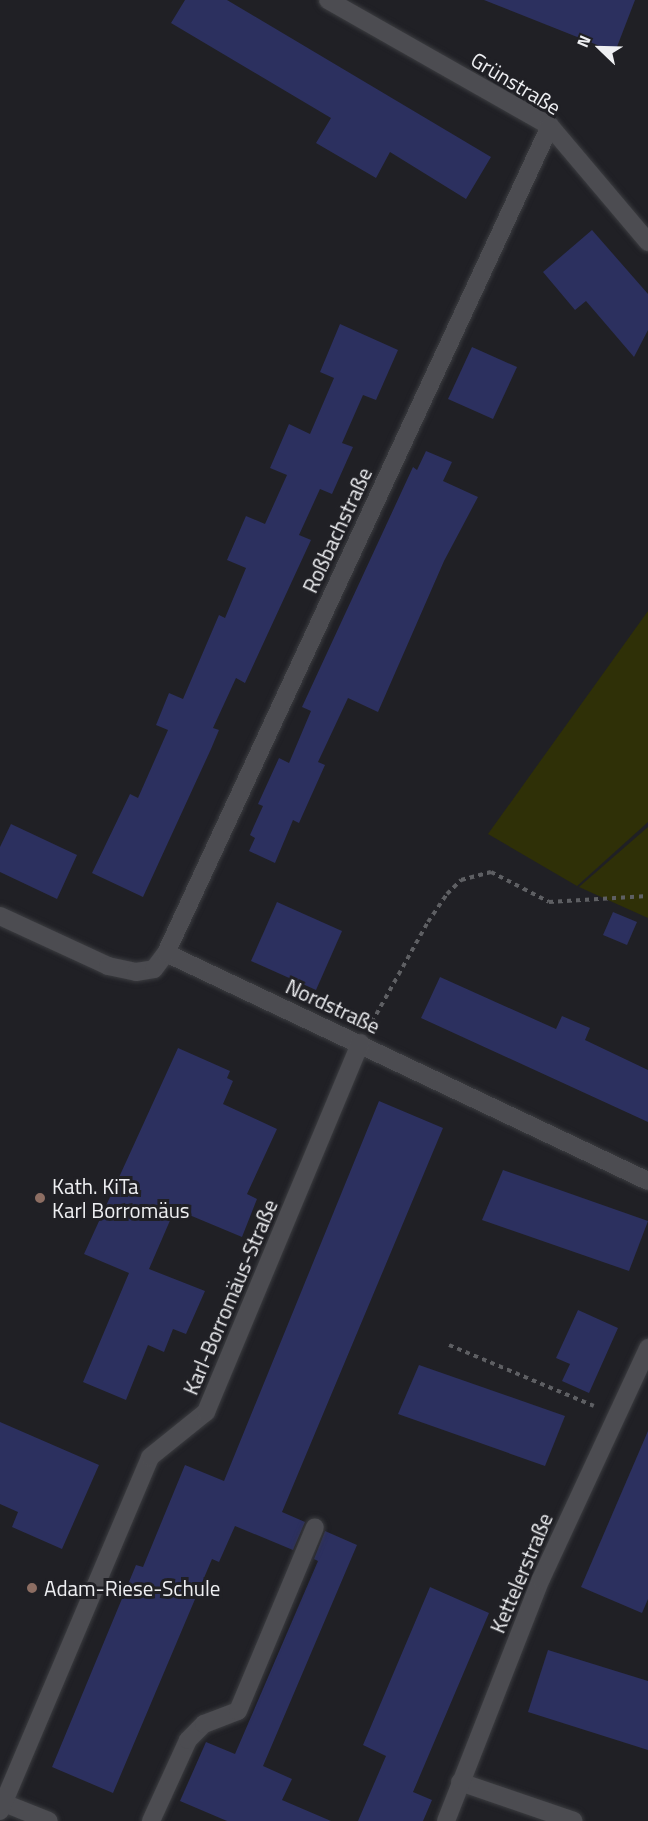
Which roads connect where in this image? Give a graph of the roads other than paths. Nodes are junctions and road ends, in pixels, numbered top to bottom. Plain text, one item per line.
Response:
1 (328, 0) edge
2 (550, 126) junction
3 (648, 242) edge
4 (0, 916) edge
5 (166, 953) junction
6 (360, 1043) junction
7 (648, 1181) edge
8 (648, 1348) edge
9 (315, 1527) dead end
10 (460, 1782) junction
11 (2, 1807) edge
12 (49, 1821) edge
13 (151, 1821) edge
14 (446, 1821) edge
15 (573, 1821) edge

1 - 2 street, Grünstraße
2 - 3 street, Grünstraße
2 - 5 street, Roßbachstraße
4 - 5 street
5 - 6 street, Nordstraße
6 - 7 street, Nordstraße
6 - 11 street, Karl-Borromäus-Straße
8 - 10 street, Kettelerstraße
9 - 13 street
10 - 14 street, Kettelerstraße
10 - 15 street
11 - 12 street

